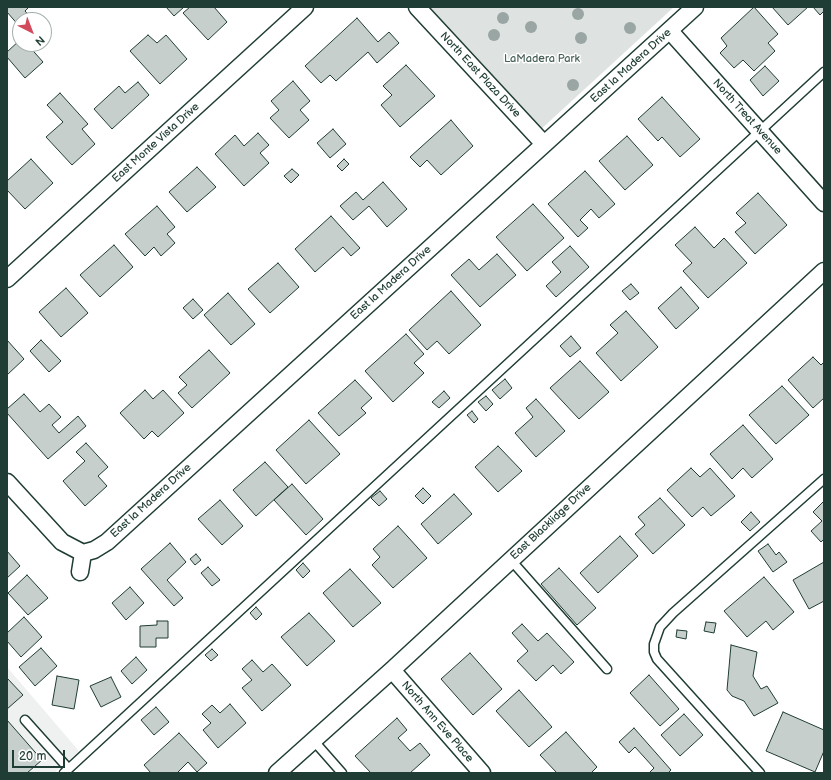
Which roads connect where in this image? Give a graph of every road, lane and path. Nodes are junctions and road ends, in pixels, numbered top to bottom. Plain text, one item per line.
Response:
1 (305, 7) edge
2 (417, 7) edge
3 (695, 7) edge
4 (670, 31) junction
5 (824, 72) edge
6 (760, 132) junction
7 (544, 144) junction
8 (824, 203) edge
9 (824, 271) edge
10 (7, 278) edge
11 (824, 479) edge
12 (7, 482) edge
13 (83, 553) junction
14 (510, 559) junction
15 (80, 572) dead end
16 (607, 669) dead end
17 (392, 670) junction
18 (25, 720) dead end
19 (313, 740) junction
20 (66, 771) edge
21 (277, 773) edge
22 (342, 773) edge
23 (482, 773) edge
24 (760, 773) edge

1 - 10 street, East Monte Vista Drive
2 - 7 street, North East Plaza Drive
3 - 4 street, East la Madera Drive
4 - 6 street, North Treat Avenue
4 - 7 street, East la Madera Drive
5 - 6 lane
6 - 8 street, North Treat Avenue
6 - 20 lane
7 - 13 street, East la Madera Drive
9 - 14 street, East Blacklidge Drive
11 - 24 lane
12 - 13 street
13 - 15 street
14 - 16 lane
14 - 17 street, East Blacklidge Drive
17 - 19 street, East Blacklidge Drive
17 - 23 street, North Ann Eve Place
18 - 20 lane
19 - 21 street, East Blacklidge Drive
19 - 22 lane

